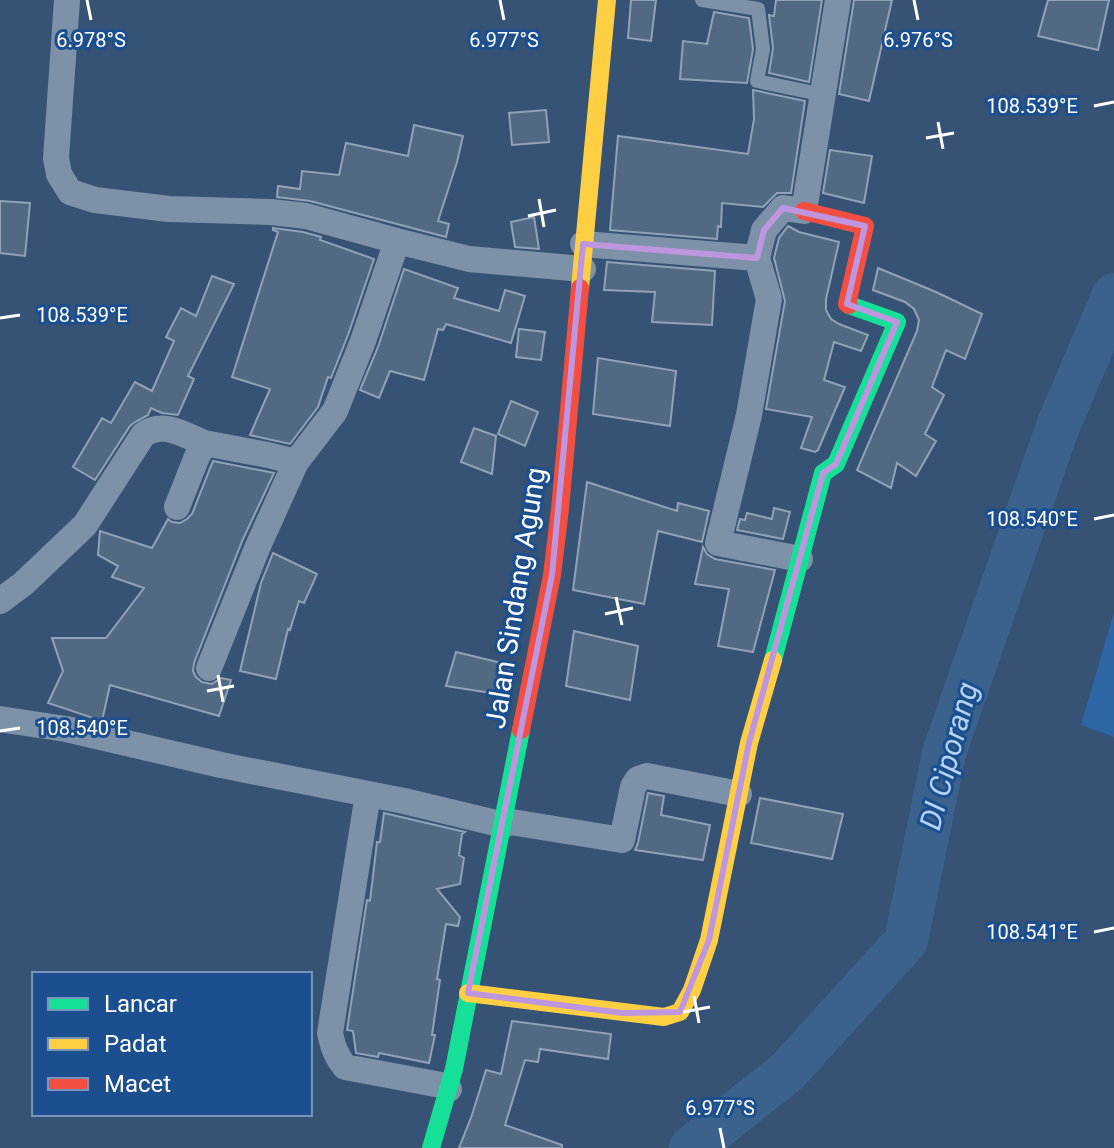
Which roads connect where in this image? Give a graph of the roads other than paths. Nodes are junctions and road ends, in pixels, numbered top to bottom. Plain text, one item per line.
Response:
1 (67, 0) edge
2 (607, 0) edge
3 (702, 0) edge
4 (838, 0) edge
5 (824, 95) junction
6 (804, 211) junction
7 (397, 241) junction
8 (583, 257) junction
9 (757, 258) junction
10 (204, 443) junction
11 (296, 462) junction
12 (177, 507) dead end
13 (800, 559) junction
14 (0, 601) edge
15 (209, 668) dead end
16 (0, 719) edge
17 (368, 794) junction
18 (739, 794) junction
19 (504, 823) junction
20 (468, 993) junction
21 (449, 1089) junction
22 (431, 1148) edge

1 - 7 street
2 - 8 main road, Jalan Sindang Agung
3 - 5 lane
4 - 5 street
5 - 6 street
6 - 9 street
6 - 13 main road
7 - 8 street
7 - 11 street
8 - 9 street
8 - 19 main road, Jalan Sindang Agung
9 - 13 street
10 - 11 street
10 - 12 street
10 - 14 street
11 - 15 street
13 - 18 main road
16 - 17 street
17 - 19 street
17 - 21 street
18 - 19 street
18 - 20 main road
19 - 20 main road, Jalan Sindang Agung
20 - 21 main road, Jalan Sindang Agung
21 - 22 main road, Jalan Sindang Agung

